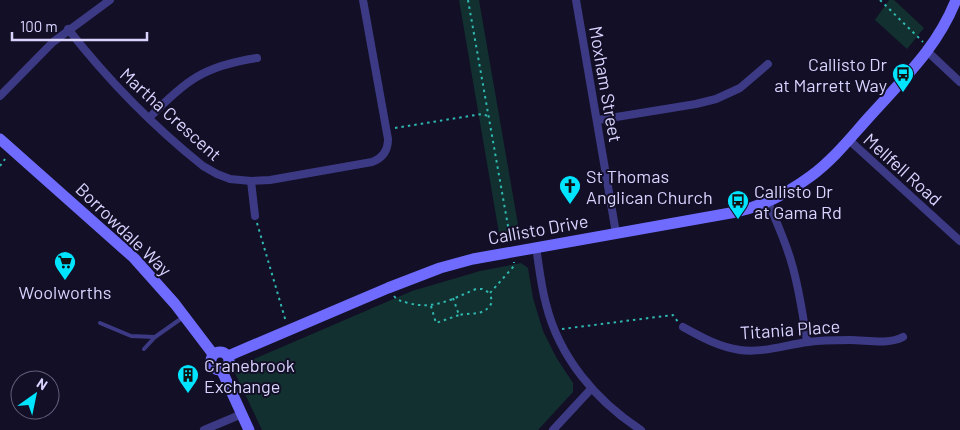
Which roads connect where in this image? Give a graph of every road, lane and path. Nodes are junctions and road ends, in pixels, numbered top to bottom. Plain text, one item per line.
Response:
1 (110, 0) edge
2 (363, 0) edge
3 (468, 0) edge
4 (576, 0) edge
5 (880, 0) edge
6 (956, 0) edge
7 (68, 29) junction
8 (925, 47) junction
9 (257, 58) dead end
10 (768, 64) dead end
11 (960, 82) edge
12 (0, 96) edge
13 (488, 116) junction
14 (149, 118) junction
15 (598, 120) junction
16 (386, 130) junction
17 (0, 139) edge
18 (849, 140) junction
19 (6, 160) dead end
20 (0, 166) edge
21 (251, 181) junction
22 (768, 202) junction
23 (255, 216) joint
24 (616, 233) junction
25 (960, 241) edge
26 (536, 248) junction
27 (512, 252) junction
28 (388, 288) junction
29 (490, 293) junction
30 (453, 298) junction
31 (431, 306) junction
32 (184, 316) junction
33 (459, 316) junction
34 (100, 323) dead end
35 (683, 327) joint
36 (288, 330) junction
37 (555, 330) junction
38 (155, 337) junction
39 (903, 337) dead end
40 (807, 342) junction
41 (144, 349) dead end
42 (213, 354) junction
43 (228, 356) junction
44 (222, 371) junction
45 (591, 389) junction
46 (242, 414) junction
47 (204, 430) edge
48 (249, 430) edge
49 (553, 430) edge
50 (641, 430) edge

1 - 7 street
2 - 16 street, Martha Crescent
3 - 13 path
4 - 15 street, Moxham Street
5 - 8 path
6 - 8 street, Callisto Drive
7 - 12 street
7 - 14 street, Martha Crescent
8 - 11 street
8 - 18 street, Callisto Drive
9 - 14 street
10 - 15 street
13 - 16 path
13 - 27 path
14 - 21 street, Martha Crescent
15 - 24 street, Moxham Street
16 - 21 street, Martha Crescent
17 - 32 street, Borrowdale Way
18 - 22 street, Callisto Drive
18 - 25 street, Mellfell Road
19 - 20 path
21 - 23 street
22 - 24 street, Callisto Drive
22 - 40 street
23 - 36 path
24 - 26 street, Callisto Drive
26 - 27 street, Callisto Drive
26 - 37 street
27 - 28 street, Callisto Drive
27 - 29 path
28 - 31 path
28 - 36 street, Callisto Drive
29 - 30 path
29 - 33 path
30 - 31 path
30 - 33 path
31 - 33 path
32 - 38 lane
32 - 42 street, Borrowdale Way
34 - 38 lane
35 - 37 path
35 - 40 street, Titania Place
36 - 43 street, Callisto Drive
37 - 45 street
38 - 41 lane
39 - 40 street, Titania Place
42 - 43 street
42 - 44 street, Borrowdale Way
43 - 44 street
44 - 46 street, Borrowdale Way
45 - 49 street
45 - 50 street
46 - 47 street
46 - 48 street, Borrowdale Way

